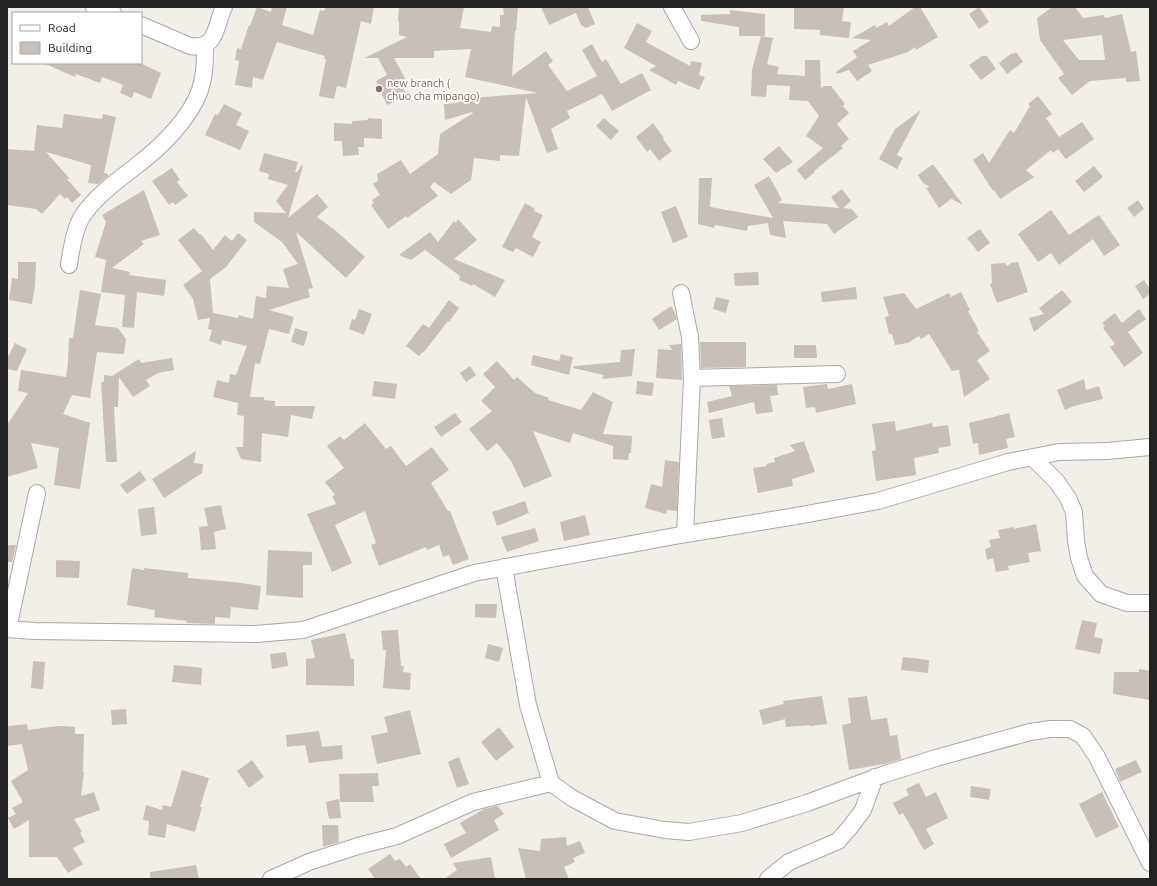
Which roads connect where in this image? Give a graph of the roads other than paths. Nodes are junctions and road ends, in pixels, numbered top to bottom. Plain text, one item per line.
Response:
1 (94, 7) edge
2 (224, 7) edge
3 (672, 7) edge
4 (110, 12) edge
5 (142, 25) edge
6 (691, 41) dead end
7 (205, 45) junction
8 (69, 265) dead end
9 (681, 293) dead end
10 (837, 374) dead end
11 (692, 378) junction
12 (1150, 447) edge
13 (1033, 458) junction
14 (36, 493) dead end
15 (685, 534) junction
16 (504, 567) junction
17 (1150, 603) edge
18 (8, 629) edge
19 (875, 777) junction
20 (550, 783) junction
21 (1150, 863) edge
22 (271, 879) edge
23 (768, 879) edge

1 - 4 street
2 - 7 street
3 - 6 street
5 - 7 street
7 - 8 street
9 - 11 street
10 - 11 street
11 - 15 street
12 - 13 street
13 - 15 street
13 - 17 street
14 - 18 street
15 - 16 street
16 - 18 street
16 - 20 street
19 - 20 street
19 - 21 street
19 - 23 street
20 - 22 street

